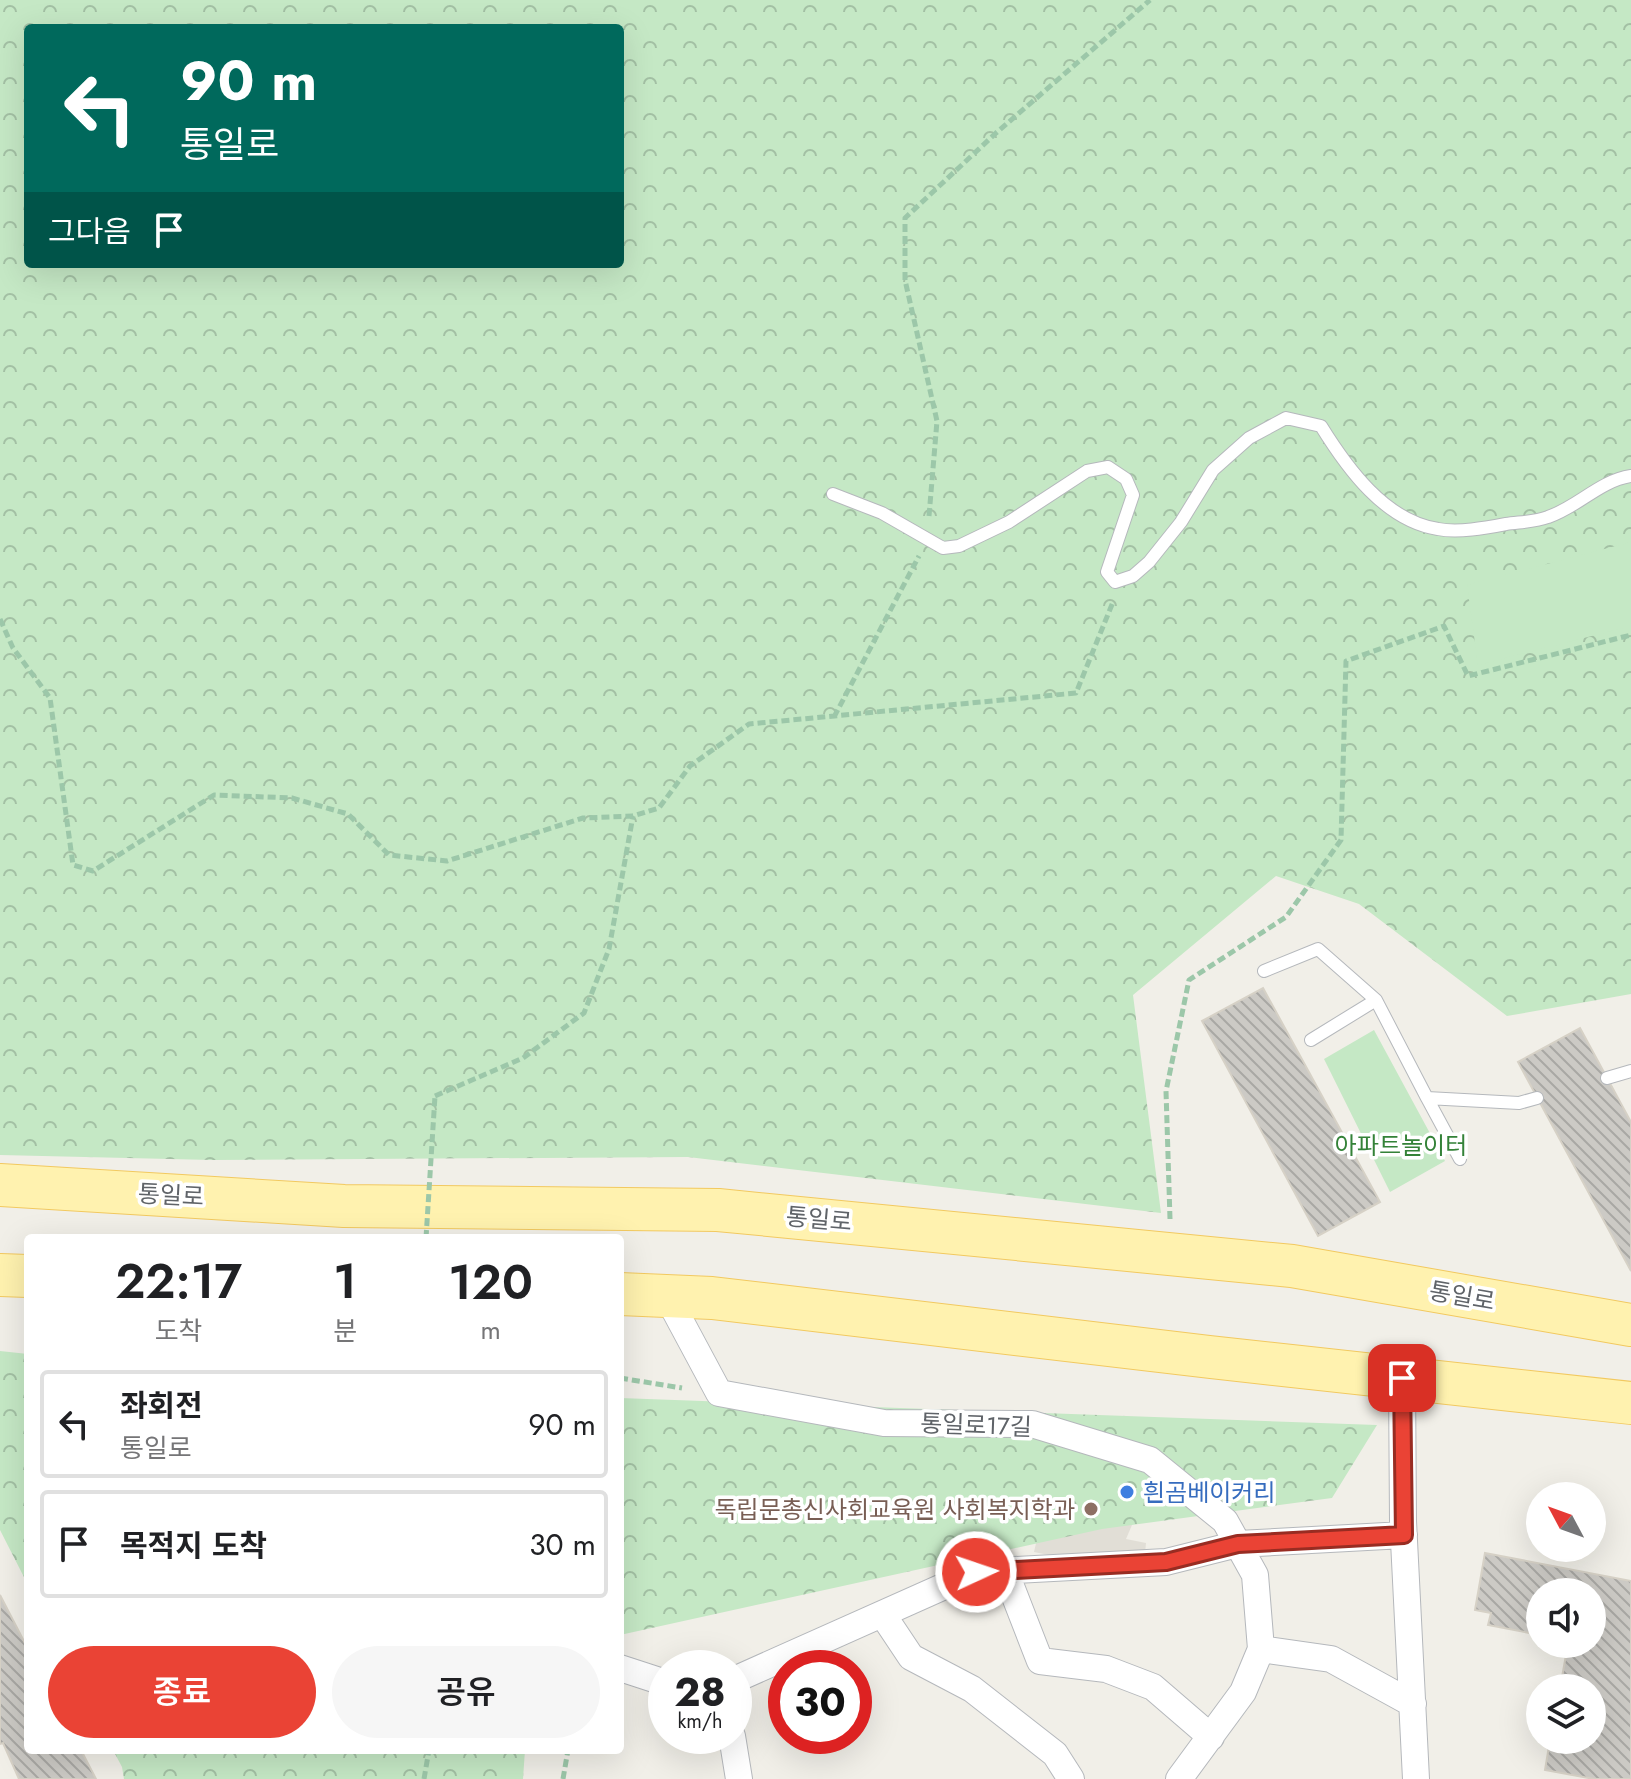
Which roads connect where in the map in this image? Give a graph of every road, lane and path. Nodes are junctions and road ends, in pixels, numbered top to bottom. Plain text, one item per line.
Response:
1 (1150, 0) edge
2 (1631, 476) edge
3 (833, 494) dead end
4 (927, 539) junction
5 (1122, 579) junction
6 (0, 619) edge
7 (1631, 635) edge
8 (834, 718) junction
9 (633, 816) junction
10 (1264, 971) dead end
11 (1376, 1000) junction
12 (1311, 1040) dead end
13 (1631, 1071) edge
14 (1607, 1078) dead end
15 (1427, 1098) junction
16 (1537, 1098) dead end
17 (1460, 1159) dead end
18 (0, 1185) edge
19 (426, 1234) edge
20 (1170, 1252) junction
21 (0, 1275) edge
22 (24, 1276) edge
23 (624, 1294) edge
24 (667, 1296) junction
25 (1631, 1325) edge
26 (1402, 1378) junction
27 (624, 1379) edge
28 (719, 1393) junction
29 (1631, 1403) edge
30 (1404, 1535) junction
31 (1238, 1544) junction
32 (1005, 1571) junction
33 (883, 1615) junction
34 (1261, 1649) junction
35 (624, 1669) edge
36 (752, 1672) edge
37 (648, 1677) edge
38 (1413, 1704) junction
39 (1211, 1737) junction
40 (428, 1754) edge
41 (567, 1754) edge
42 (735, 1754) edge
43 (424, 1779) edge
44 (563, 1779) edge
45 (739, 1779) edge
46 (1071, 1779) edge
47 (1179, 1779) edge
48 (1416, 1779) edge

1 - 4 path
2 - 5 lane
3 - 4 lane
4 - 5 lane
4 - 8 path
5 - 8 path
6 - 9 path
7 - 20 path
8 - 9 path
9 - 19 path, bridge
10 - 11 lane
11 - 12 lane
11 - 15 lane
13 - 14 lane
15 - 16 lane
15 - 17 lane
18 - 20 main road, 통일로
20 - 25 main road, 통일로
21 - 22 main road
23 - 24 main road
24 - 26 main road
24 - 28 street
26 - 29 main road
26 - 30 street
27 - 28 path
28 - 31 street, 통일로17길
30 - 31 street
30 - 38 street
31 - 32 street
31 - 34 street, 통일로17길
32 - 33 street
32 - 39 street
33 - 36 street
33 - 46 street
34 - 38 street
34 - 39 street, 통일로17길
35 - 37 street
38 - 48 street
39 - 47 street, 통일로17길
40 - 43 path
41 - 44 path
42 - 45 street

